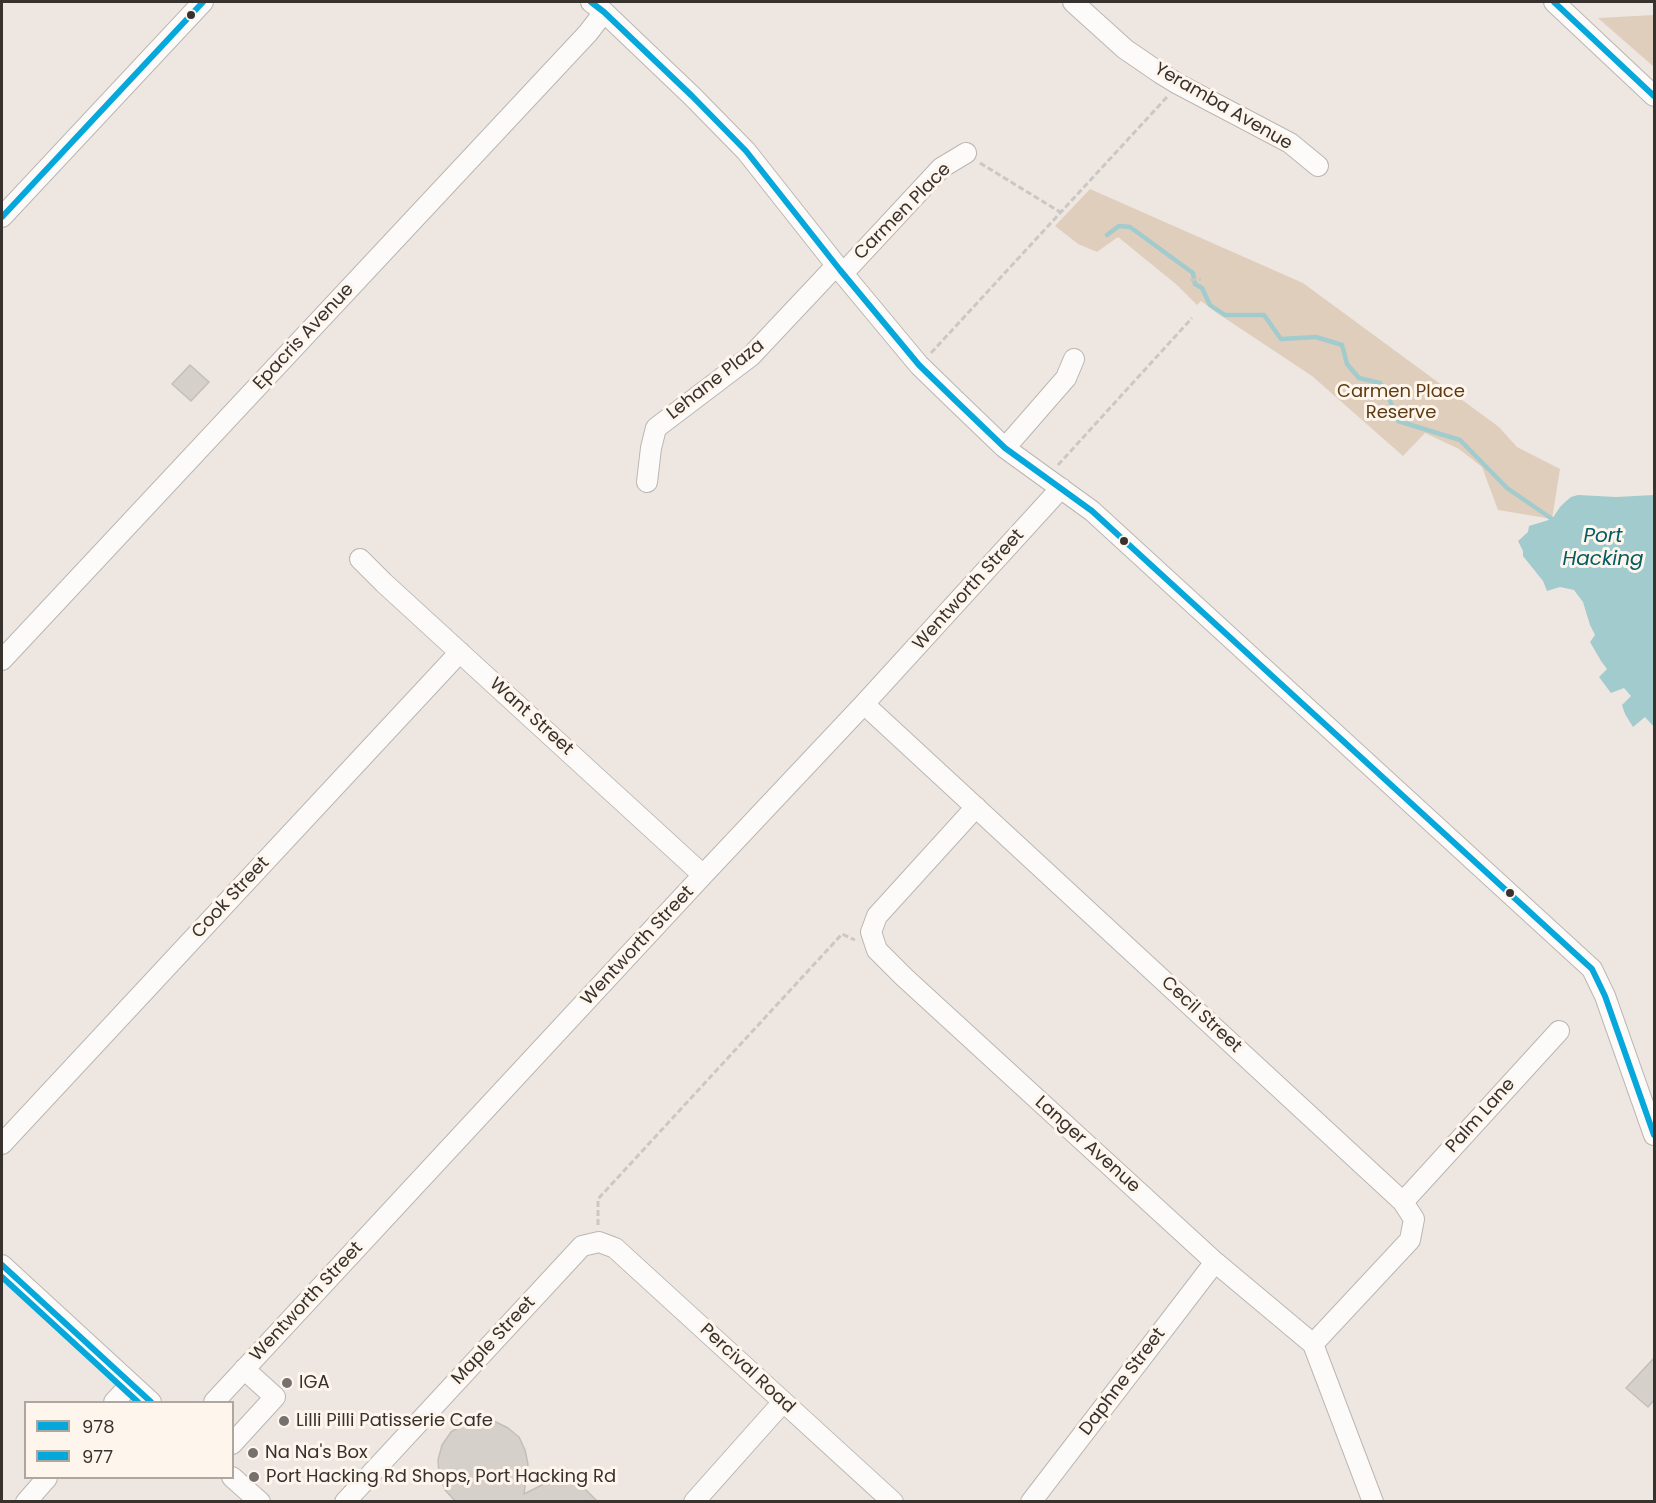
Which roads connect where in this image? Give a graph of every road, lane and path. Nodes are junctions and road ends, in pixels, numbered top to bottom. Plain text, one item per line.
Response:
1 (203, 2) edge
2 (1073, 2) edge
3 (1554, 2) edge
4 (597, 7) edge
5 (1178, 84) junction
6 (1654, 96) edge
7 (966, 153) joint
8 (1318, 166) dead end
9 (1060, 212) junction
10 (2, 217) edge
11 (840, 270) junction
12 (1202, 279) dead end
13 (1190, 280) dead end
14 (1192, 318) dead end
15 (1074, 359) dead end
16 (919, 365) junction
17 (1005, 448) junction
18 (647, 482) dead end
19 (1054, 483) junction
20 (360, 559) dead end
21 (460, 652) junction
22 (2, 660) edge
23 (864, 704) junction
24 (976, 807) junction
25 (703, 875) junction
26 (877, 950) junction
27 (1558, 1031) dead end
28 (1654, 1135) edge
29 (2, 1144) edge
30 (1403, 1202) junction
31 (598, 1242) junction
32 (1215, 1262) junction
33 (2, 1265) edge
34 (1313, 1344) junction
35 (244, 1369) junction
36 (131, 1384) junction
37 (115, 1401) edge
38 (150, 1401) edge
39 (214, 1401) edge
40 (783, 1402) junction
41 (234, 1442) edge
42 (46, 1479) edge
43 (234, 1479) edge
44 (26, 1502) edge
45 (260, 1502) edge
46 (345, 1502) edge
47 (694, 1502) edge
48 (893, 1502) edge
49 (1031, 1502) edge
50 (1373, 1502) edge

1 - 10 street
2 - 5 street, Yeramba Avenue
3 - 6 street
4 - 11 street
4 - 22 street, Epacris Avenue
5 - 8 street, Yeramba Avenue
5 - 9 path
7 - 9 path
7 - 11 street, Carmen Place
9 - 16 path
11 - 16 street
11 - 18 street, Lehane Plaza
12 - 13 path
14 - 19 path
15 - 17 street
16 - 17 street
17 - 19 street
19 - 23 street, Wentworth Street
19 - 28 street
20 - 21 street, Want Street
21 - 25 street, Want Street
21 - 29 street, Cook Street
23 - 24 street, Cecil Street
23 - 25 street, Wentworth Street
24 - 26 street
24 - 30 street, Cecil Street
25 - 35 street, Wentworth Street
26 - 31 path
26 - 32 street, Langer Avenue
27 - 30 street, Palm Lane
30 - 34 street, Cecil Street
31 - 40 street, Percival Road
31 - 46 street, Maple Street
32 - 34 street, Langer Avenue
32 - 49 street, Daphne Street
33 - 36 street
34 - 50 street, Langer Avenue
35 - 39 street, Wentworth Street
35 - 41 street
36 - 37 street
36 - 38 street
40 - 47 street
40 - 48 street, Percival Road
42 - 44 street
43 - 45 street

